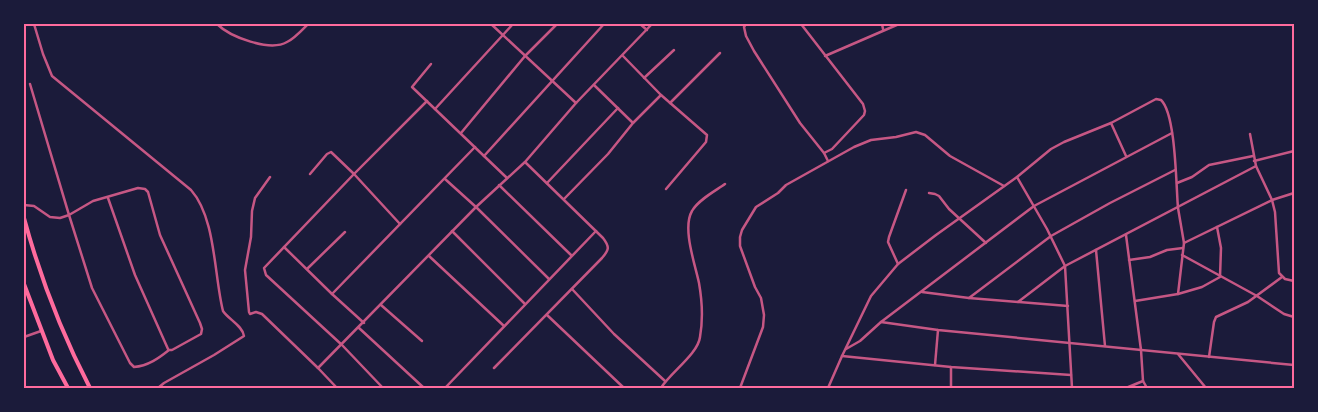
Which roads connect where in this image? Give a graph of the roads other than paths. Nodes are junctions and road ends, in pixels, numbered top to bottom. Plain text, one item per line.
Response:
1 (34, 24) edge
2 (217, 24) edge
3 (308, 24) edge
4 (491, 24) edge
5 (512, 24) edge
6 (558, 24) edge
7 (604, 24) edge
8 (640, 24) edge
9 (652, 24) edge
10 (746, 24) edge
11 (801, 24) edge
12 (882, 24) edge
13 (899, 24) edge
14 (647, 30) junction
15 (883, 30) junction
16 (502, 34) junction
17 (674, 50) dead end
18 (720, 52) dead end
19 (526, 56) junction
20 (623, 56) junction
21 (825, 56) junction
22 (431, 64) dead end
23 (644, 78) junction
24 (551, 81) junction
25 (30, 84) dead end
26 (594, 85) junction
27 (661, 95) junction
28 (427, 101) junction
29 (576, 103) junction
30 (670, 103) junction
31 (618, 108) junction
32 (435, 109) junction
33 (633, 123) junction
34 (1111, 124) junction
35 (461, 133) junction
36 (1172, 133) junction
37 (1250, 134) dead end
38 (474, 146) junction
39 (1294, 150) edge
40 (824, 153) junction
41 (484, 156) junction
42 (1126, 156) junction
43 (1253, 156) junction
44 (828, 160) junction
45 (1254, 161) junction
46 (525, 162) junction
47 (1256, 166) junction
48 (1175, 170) junction
49 (310, 174) dead end
50 (354, 174) junction
51 (270, 177) dead end
52 (1017, 177) junction
53 (445, 178) junction
54 (507, 178) junction
55 (547, 183) junction
56 (1177, 183) junction
57 (725, 184) dead end
58 (498, 185) junction
59 (1004, 186) junction
60 (666, 189) dead end
61 (906, 190) dead end
62 (929, 193) dead end
63 (1294, 193) edge
64 (108, 198) junction
65 (564, 199) junction
66 (1272, 200) junction
67 (24, 206) edge
68 (1034, 206) junction
69 (476, 207) junction
70 (1178, 207) junction
71 (68, 215) junction
72 (24, 218) edge
73 (959, 218) junction
74 (401, 224) junction
75 (1217, 227) junction
76 (596, 230) junction
77 (452, 231) junction
78 (346, 232) dead end
79 (1126, 235) junction
80 (1050, 236) junction
81 (986, 243) junction
82 (1184, 243) junction
83 (284, 247) junction
84 (1183, 248) junction
85 (1096, 250) junction
86 (1182, 255) junction
87 (429, 256) junction
88 (572, 256) junction
89 (1130, 260) junction
90 (898, 264) junction
91 (1065, 266) junction
92 (307, 269) junction
93 (1282, 276) junction
94 (1220, 277) junction
95 (549, 279) junction
96 (1294, 281) edge
97 (24, 284) edge
98 (572, 288) junction
99 (922, 292) junction
100 (332, 294) junction
101 (1178, 294) junction
102 (1257, 296) junction
103 (969, 298) junction
104 (1135, 301) junction
105 (1018, 302) junction
106 (525, 304) junction
107 (381, 306) junction
108 (1068, 306) junction
109 (547, 315) junction
110 (1294, 317) edge
111 (881, 322) junction
112 (364, 323) junction
113 (504, 326) junction
114 (359, 328) junction
115 (938, 330) junction
116 (41, 331) junction
117 (24, 337) edge
118 (422, 341) dead end
119 (1070, 342) junction
120 (342, 345) junction
121 (1105, 346) junction
122 (845, 349) junction
123 (169, 350) junction
124 (1141, 350) junction
125 (1178, 354) junction
126 (842, 356) junction
127 (1209, 357) junction
128 (935, 365) junction
129 (1294, 365) edge
130 (951, 367) junction
131 (318, 368) junction
132 (494, 368) dead end
133 (1071, 375) junction
134 (665, 381) junction
135 (1143, 381) junction
136 (68, 388) edge
137 (90, 388) edge
138 (158, 388) edge
139 (338, 388) edge
140 (383, 388) edge
141 (424, 388) edge
142 (446, 388) edge
143 (624, 388) edge
144 (661, 388) edge
145 (740, 388) edge
146 (828, 388) edge
147 (951, 388) edge
148 (1072, 388) edge
149 (1126, 388) edge
150 (1147, 388) edge
151 (1206, 388) edge

1 - 138 street
2 - 3 street
4 - 16 street
5 - 16 street
6 - 19 street
7 - 24 street
8 - 14 street
9 - 14 street
10 - 40 street
11 - 21 street
12 - 15 street
13 - 15 street
14 - 20 street
15 - 21 street
16 - 19 street
16 - 32 street
17 - 23 street
18 - 30 street
19 - 24 street
19 - 35 street
20 - 23 street
20 - 26 street
21 - 40 street
22 - 28 street
23 - 27 street
24 - 29 street
24 - 41 street
25 - 71 street
26 - 29 street
26 - 31 street
27 - 30 street
27 - 33 street
28 - 32 street
28 - 50 street
29 - 46 street
30 - 60 street
31 - 33 street
31 - 55 street
32 - 35 street
33 - 65 street
34 - 36 street
34 - 42 street
34 - 52 street
35 - 38 street
36 - 42 street
36 - 48 street
37 - 43 street
38 - 41 street
38 - 53 street
39 - 45 street
40 - 44 street
41 - 54 street
42 - 68 street
43 - 45 street
43 - 56 street
44 - 59 street
44 - 145 street
45 - 47 street
46 - 54 street
46 - 55 street
47 - 66 street
47 - 70 street
48 - 56 street
48 - 80 street
49 - 50 street
50 - 74 street
50 - 83 street
51 - 131 street
52 - 59 street
52 - 68 street
53 - 69 street
53 - 74 street
54 - 58 street
55 - 65 street
56 - 70 street
57 - 134 street
58 - 69 street
58 - 88 street
59 - 73 street
61 - 90 street
62 - 73 street
63 - 66 street
64 - 71 street
64 - 123 street
64 - 123 street
65 - 76 street
66 - 75 street
66 - 93 street
67 - 71 street
68 - 80 street
68 - 81 street
69 - 77 street
69 - 95 street
70 - 79 street
70 - 82 street
71 - 123 street
72 - 137 main road
73 - 81 street
73 - 90 street
74 - 100 street
75 - 82 street
75 - 94 street
76 - 88 street
76 - 98 street
77 - 87 street
77 - 106 street
78 - 92 street
79 - 85 street
79 - 89 street
80 - 91 street
80 - 103 street
81 - 99 street
82 - 84 street
83 - 92 street
83 - 120 street
84 - 86 street
84 - 89 street
85 - 91 street
85 - 121 street
86 - 94 street
86 - 101 street
87 - 107 street
87 - 113 street
88 - 95 street
89 - 104 street
90 - 122 street
91 - 105 street
91 - 108 street
92 - 100 street
93 - 96 street
93 - 102 street
94 - 101 street
94 - 102 street
95 - 106 street
97 - 116 main road
98 - 109 street
98 - 134 street
99 - 103 street
99 - 111 street
100 - 112 street
101 - 104 street
102 - 110 street
102 - 127 street
103 - 105 street
104 - 124 street
105 - 108 street
106 - 113 street
107 - 112 street
107 - 118 street
108 - 119 street
109 - 132 street
109 - 143 street
111 - 115 street
111 - 122 street
112 - 114 street
113 - 142 street
114 - 120 street
114 - 141 street
115 - 119 street
115 - 128 street
116 - 117 street
116 - 136 main road
119 - 121 street
119 - 133 street
120 - 131 street
120 - 140 street
121 - 124 street
122 - 126 street
124 - 125 street
124 - 135 street
125 - 127 street
125 - 151 street
126 - 128 street
126 - 146 street
127 - 129 street
128 - 130 street
130 - 133 street
130 - 147 street
131 - 139 street
133 - 148 street
134 - 144 street
135 - 149 street
135 - 150 street

